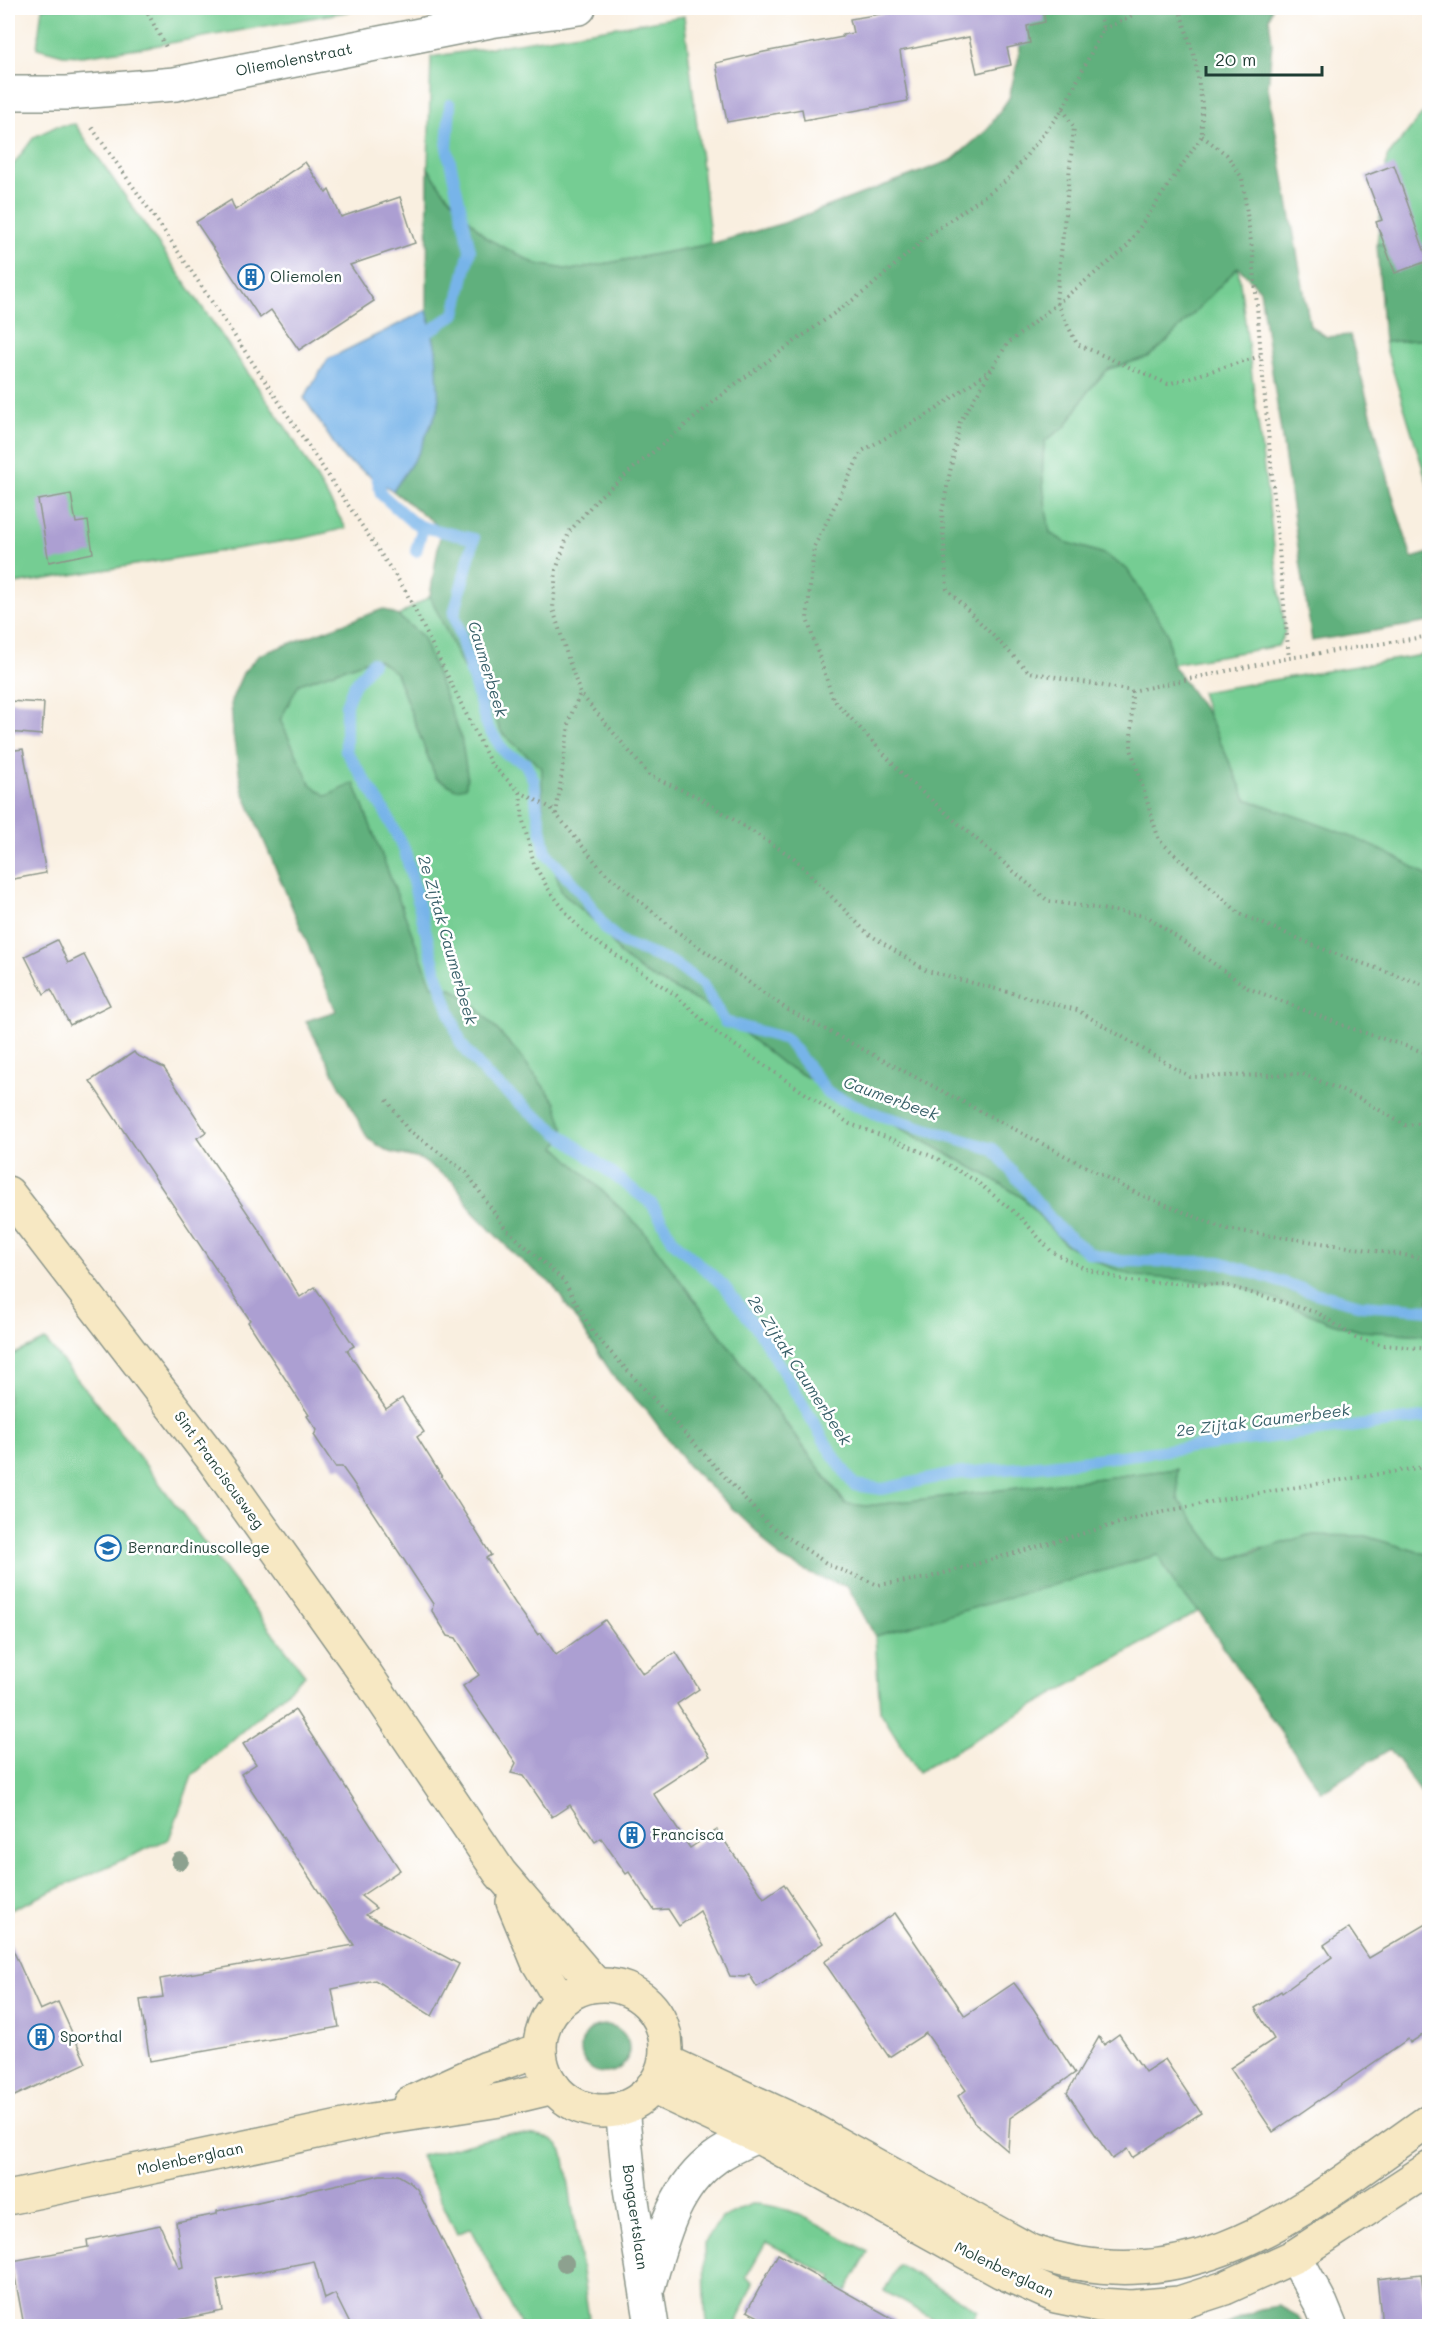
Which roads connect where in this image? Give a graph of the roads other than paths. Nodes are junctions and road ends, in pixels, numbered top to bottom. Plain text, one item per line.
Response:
1 (579, 8) edge
2 (8, 93) edge
3 (8, 1193) edge
4 (500, 1873) junction
5 (596, 1985) junction
6 (561, 2001) junction
7 (540, 2050) junction
8 (658, 2074) junction
9 (554, 2087) junction
10 (622, 2108) junction
11 (372, 2120) junction
12 (1430, 2120) edge
13 (757, 2136) junction
14 (1430, 2168) edge
15 (8, 2198) edge
16 (1295, 2256) junction
17 (646, 2295) junction
18 (652, 2326) edge
19 (1330, 2326) edge

1 - 2 street, Oliemolenstraat
3 - 4 street, Sint Franciscusweg
4 - 5 street, Sint Franciscusweg
4 - 6 street, Sint Franciscusweg
5 - 6 street
5 - 8 street
6 - 7 street
7 - 9 street
7 - 11 street, Molenberglaan
8 - 10 street
8 - 12 street, Molenberglaan
8 - 13 street, Molenberglaan
9 - 10 street
9 - 11 street, Molenberglaan
10 - 17 street, Bongaertslaan
11 - 15 street, Molenberglaan
13 - 16 street, Molenberglaan
13 - 17 street
14 - 16 street, Molenberglaan
16 - 19 street
17 - 18 street, Bongaertslaan

